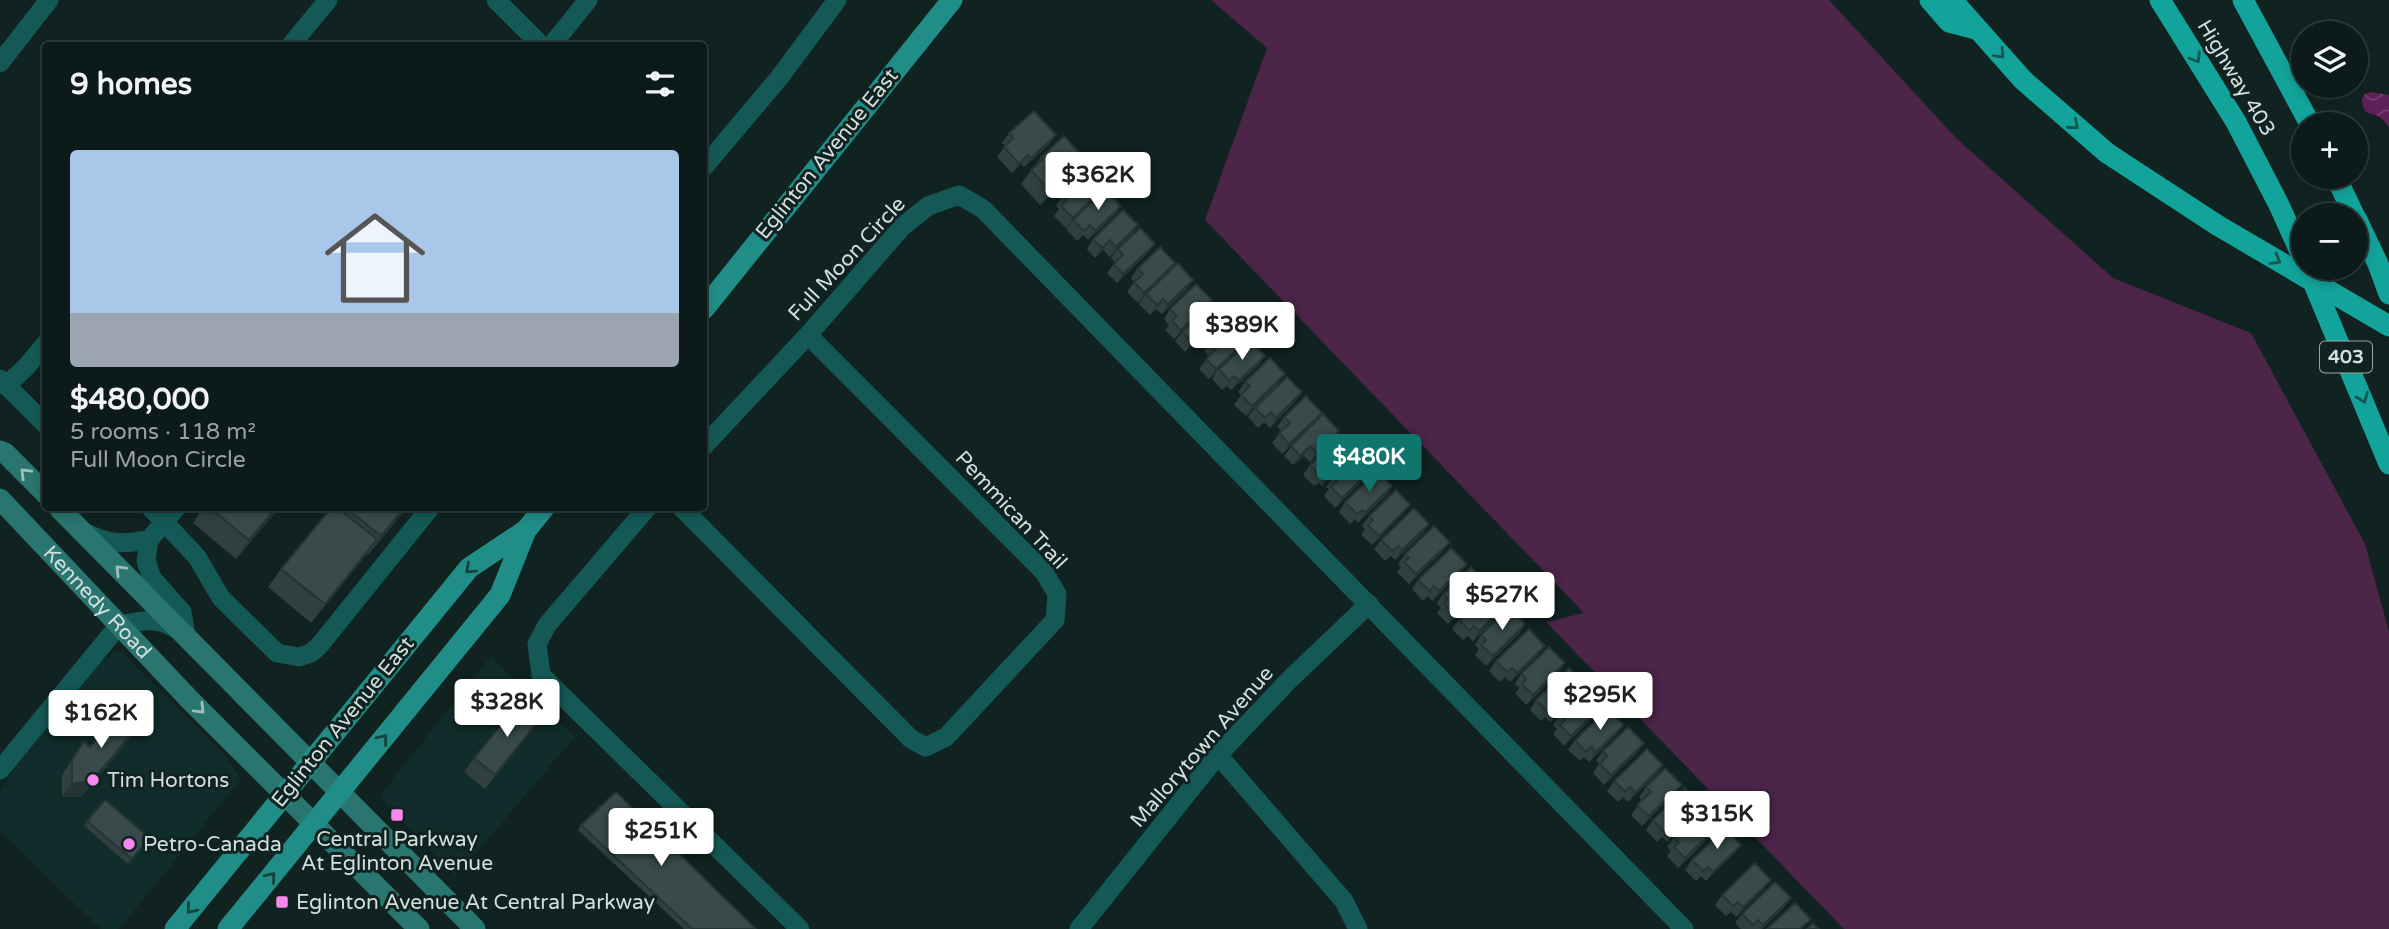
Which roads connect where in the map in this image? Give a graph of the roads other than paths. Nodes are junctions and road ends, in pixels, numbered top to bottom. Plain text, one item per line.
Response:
1 (49, 0) edge
2 (328, 0) edge
3 (496, 0) edge
4 (588, 0) edge
5 (837, 0) edge
6 (952, 0) edge
7 (1930, 0) edge
8 (1952, 0) edge
9 (2160, 0) edge
10 (2243, 0) edge
11 (1976, 29) junction
12 (293, 42) edge
13 (538, 42) edge
14 (554, 42) edge
15 (0, 63) edge
16 (2304, 112) edge
17 (707, 163) edge
18 (2291, 232) edge
19 (2368, 243) edge
20 (2313, 280) edge
21 (2389, 294) edge
22 (707, 305) edge
23 (2389, 326) edge
24 (808, 335) junction
25 (42, 348) edge
26 (3, 382) edge
27 (42, 421) edge
28 (707, 443) edge
29 (0, 451) edge
30 (2389, 464) edge
31 (42, 490) edge
32 (0, 499) edge
33 (62, 511) edge
34 (428, 511) edge
35 (542, 511) edge
36 (643, 511) edge
37 (685, 511) edge
38 (164, 512) edge
39 (526, 530) junction
40 (83, 531) junction
41 (149, 540) junction
42 (1369, 604) junction
43 (119, 625) junction
44 (186, 635) junction
45 (1218, 755) junction
46 (310, 762) junction
47 (0, 770) edge
48 (340, 792) junction
49 (284, 794) junction
50 (314, 825) junction
51 (175, 929) edge
52 (228, 929) edge
53 (419, 929) edge
54 (475, 929) edge
55 (800, 929) edge
56 (1079, 929) edge
57 (1358, 929) edge
58 (1684, 929) edge

1 - 15 street
2 - 12 street
3 - 13 street
4 - 14 street
5 - 17 street
6 - 22 main road, Eglinton Avenue East
7 - 11 highway
8 - 11 highway
9 -> 18 highway, Highway 403
10 - 16 highway, Highway 403
11 -> 23 highway, bridge
19 - 21 highway
20 -> 30 highway, 403
24 - 28 street, Full Moon Circle
24 - 37 street, Pemmican Trail
24 - 42 street, Full Moon Circle
25 - 26 street
26 - 27 street
31 -> 29 main road
32 - 43 main road, Kennedy Road
33 - 40 main road, Kennedy Road
34 - 38 street
35 - 39 main road, Eglinton Avenue East
36 - 55 street
38 - 41 street
39 -> 46 main road, Eglinton Avenue East
48 -> 39 main road, Eglinton Avenue East
40 - 41 street
44 -> 40 main road, Kennedy Road
41 - 44 street
42 - 45 street, Mallorytown Avenue
42 - 58 street, Full Moon Circle
43 - 44 street
43 - 47 street
43 -> 49 main road, Kennedy Road
44 - 46 main road, Kennedy Road
45 - 56 street, Mallorytown Avenue
45 - 57 street
46 - 48 main road, Kennedy Road
46 - 49 main road, Eglinton Avenue East
48 - 50 main road, Eglinton Avenue East
48 - 54 main road, Kennedy Road
49 - 50 main road, Kennedy Road
49 -> 51 main road, Eglinton Avenue East
52 -> 50 main road, Eglinton Avenue East
50 - 53 main road, Kennedy Road

